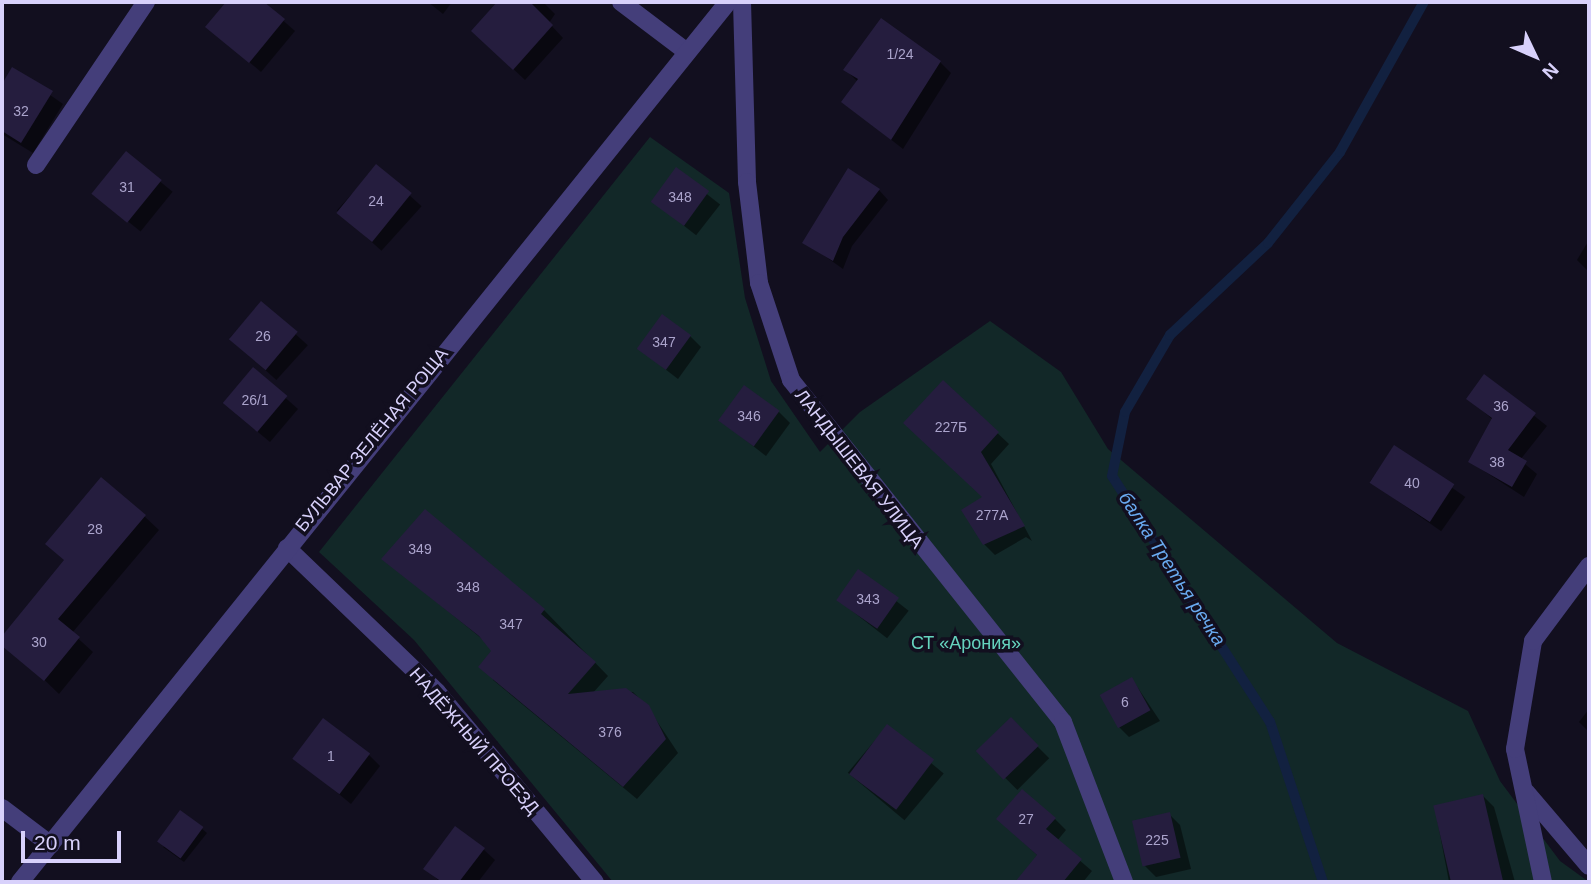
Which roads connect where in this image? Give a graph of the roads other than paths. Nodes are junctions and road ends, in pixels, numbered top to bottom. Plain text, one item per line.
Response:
1 (146, 2) edge
2 (621, 2) edge
3 (728, 2) edge
4 (741, 2) edge
5 (687, 52) junction
6 (36, 165) dead end
7 (287, 548) junction
8 (1589, 566) edge
9 (1522, 786) junction
10 (2, 808) edge
11 (51, 845) junction
12 (1589, 866) edge
13 (20, 882) edge
14 (595, 882) edge
15 (1124, 882) edge
16 (1543, 882) edge

1 - 6 street
2 - 5 street
3 - 5 street, БУЛЬВАР ЗЕЛЁНАЯ РОЩА
4 - 15 street, ЛАНДЫШЕВАЯ УЛИЦА
5 - 7 street, БУЛЬВАР ЗЕЛЁНАЯ РОЩА
7 - 11 street, БУЛЬВАР ЗЕЛЁНАЯ РОЩА
7 - 14 street, НАДЁЖНЫЙ ПРОЕЗД
8 - 9 street
9 - 12 street
9 - 16 street
10 - 11 street
11 - 13 street, БУЛЬВАР ЗЕЛЁНАЯ РОЩА

